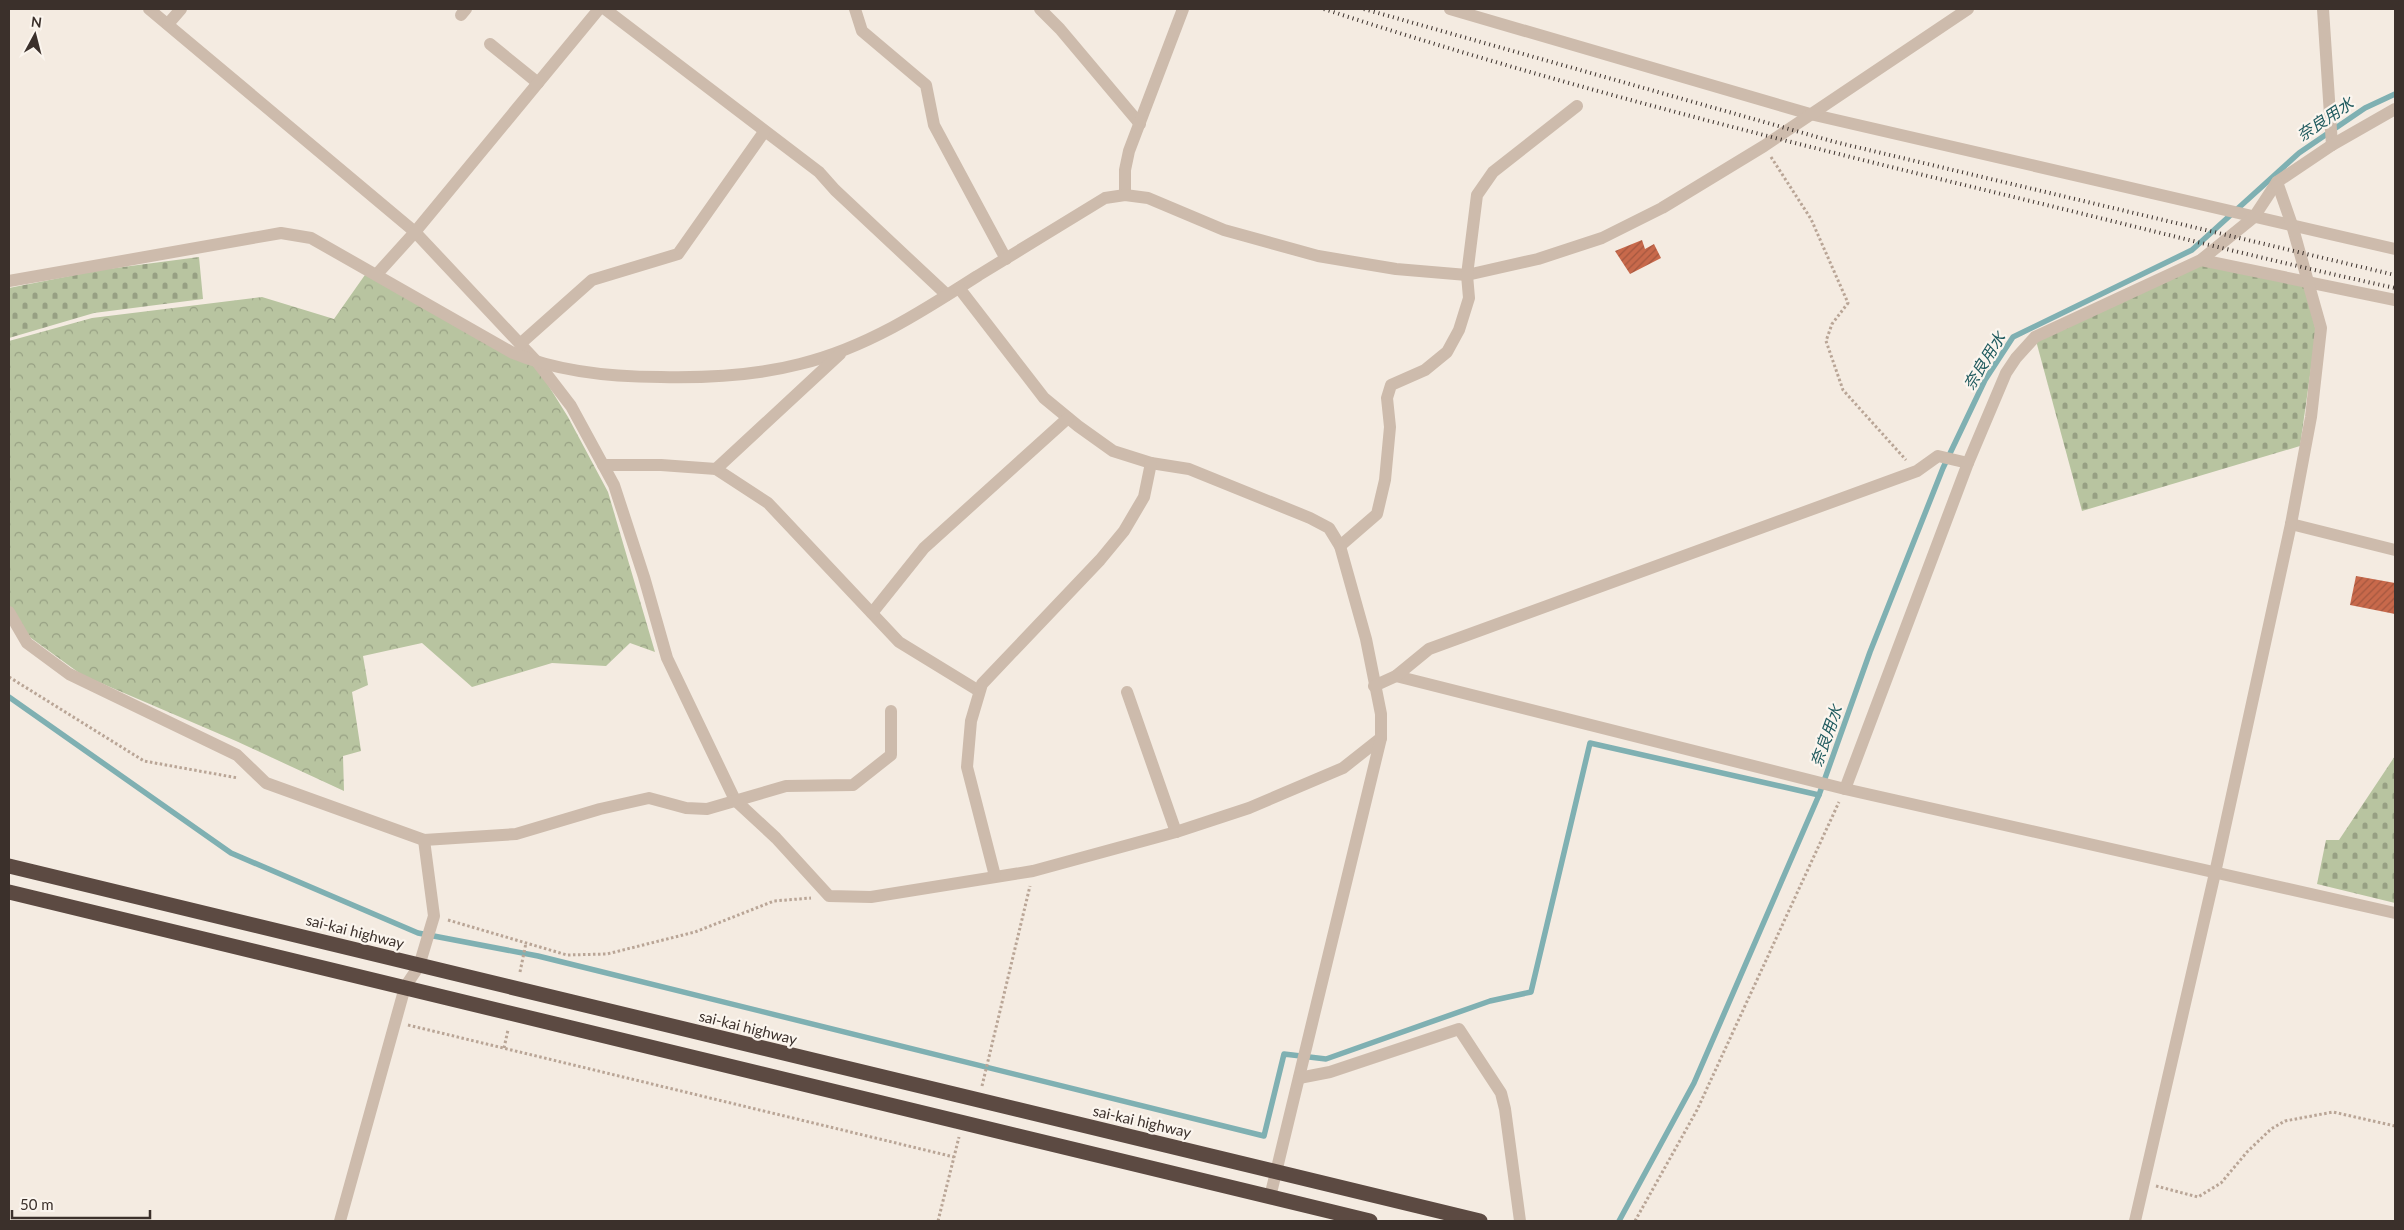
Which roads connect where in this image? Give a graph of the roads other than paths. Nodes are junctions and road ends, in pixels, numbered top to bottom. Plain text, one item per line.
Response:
1 (149, 9) edge
2 (181, 9) edge
3 (599, 9) edge
4 (605, 9) edge
5 (855, 9) edge
6 (1040, 9) edge
7 (1183, 9) edge
8 (1450, 9) edge
9 (1968, 9) edge
10 (2323, 9) edge
11 (168, 24) junction
12 (490, 44) dead end
13 (538, 83) junction
14 (1577, 106) dead end
15 (2395, 109) edge
16 (1810, 114) junction
17 (1140, 124) junction
18 (764, 132) junction
19 (2332, 145) junction
20 (2277, 182) junction
21 (1125, 195) junction
22 (2254, 217) junction
23 (2292, 225) junction
24 (415, 232) junction
25 (2395, 249) edge
26 (1006, 259) junction
27 (2201, 260) junction
28 (377, 274) junction
29 (1467, 275) junction
30 (11, 277) edge
31 (2308, 281) junction
32 (959, 288) junction
33 (948, 295) junction
34 (2395, 300) edge
35 (520, 344) junction
36 (844, 350) junction
37 (538, 364) junction
38 (1068, 418) junction
39 (1962, 462) junction
40 (1151, 463) junction
41 (603, 466) junction
42 (716, 469) junction
43 (2291, 524) junction
44 (1340, 546) junction
45 (2395, 550) edge
46 (9, 612) edge
47 (872, 613) junction
48 (1396, 676) junction
49 (1374, 686) junction
50 (979, 691) junction
51 (1127, 692) dead end
52 (891, 711) dead end
53 (1381, 738) junction
54 (1845, 789) junction
55 (735, 800) junction
56 (1176, 832) junction
57 (424, 840) junction
58 (9, 866) edge
59 (2215, 873) junction
60 (995, 876) junction
61 (9, 892) edge
62 (2395, 913) edge
63 (419, 966) junction
64 (405, 987) junction
65 (1300, 1073) junction
66 (1276, 1172) junction
67 (1270, 1197) junction
68 (340, 1221) edge
69 (1370, 1221) edge
70 (1480, 1221) edge
71 (1520, 1221) edge
72 (2135, 1221) edge

1 - 11 street
2 - 11 street
3 - 13 street
4 - 18 street
5 - 26 street
6 - 17 street
7 - 17 street
8 - 16 street
9 - 16 street
10 - 19 street
11 - 24 street
12 - 13 street
13 - 24 street
14 - 29 street
15 - 19 street
16 - 22 street
16 - 29 street
17 - 21 street
18 - 33 street
18 - 35 street
19 - 20 street
20 - 22 street
20 - 23 street
21 - 26 street
21 - 29 street
22 - 23 street
22 - 27 street
23 - 25 street
23 - 31 street
24 - 28 street
24 - 35 street
26 - 32 street
27 - 31 street
27 - 39 street
28 - 30 street
28 - 37 street
29 - 44 street
31 - 34 street
31 - 43 street
32 - 33 street
32 - 38 street
33 - 36 street
35 - 37 street
36 - 37 street
36 - 42 street
37 - 41 street
38 - 40 street
38 - 47 street
39 - 48 street
39 - 54 street
40 - 44 street
40 - 50 street
41 - 42 street
41 - 55 street
42 - 47 street
43 - 45 street
43 - 59 street
44 - 49 street
46 - 57 street
47 - 50 street
48 - 49 street
48 - 54 street
49 - 53 street
50 - 60 street
51 - 56 street
52 - 55 street
53 - 56 street
53 - 65 street
54 - 59 street
55 - 57 street
55 - 60 street
56 - 60 street
57 - 63 street
58 - 63 highway, sai-kai highway
59 - 62 street
59 - 72 street
61 - 64 highway
63 - 64 street
63 - 66 highway, sai-kai highway
64 - 67 highway
64 - 68 street
65 - 66 street
65 - 71 street
66 - 67 street
66 - 70 highway, sai-kai highway
67 - 69 highway

